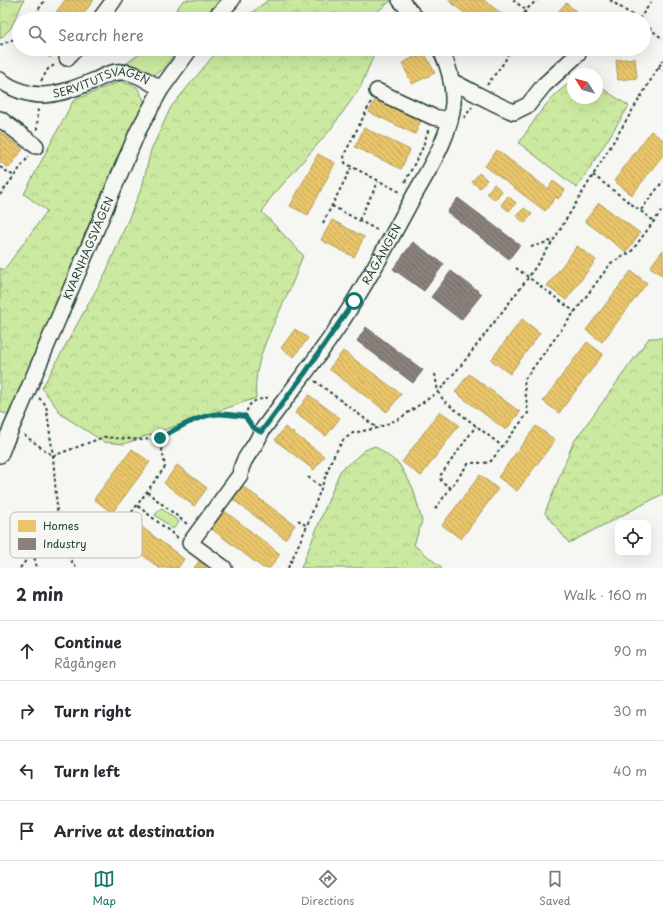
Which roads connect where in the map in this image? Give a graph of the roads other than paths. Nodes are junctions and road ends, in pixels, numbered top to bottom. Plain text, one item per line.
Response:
1 (114, 0) edge
2 (232, 0) edge
3 (400, 0) edge
4 (105, 12) edge
5 (221, 12) edge
6 (411, 12) edge
7 (185, 56) edge
8 (442, 56) edge
9 (576, 56) edge
10 (0, 80) edge
11 (451, 81) junction
12 (161, 89) junction
13 (377, 90) road end
14 (0, 119) edge
15 (450, 120) junction
16 (36, 146) road end
17 (0, 455) edge
18 (224, 568) edge

1 - 4 street
2 - 5 street
3 - 6 street
7 - 12 street, KVARNHAGSVÄGEN
8 - 11 street, RÅGÅNGEN
9 - 11 street
10 - 12 street, SERVITUTSVÄGEN
11 - 15 street, RÅGÅNGEN
12 - 17 street, KVARNHAGSVÄGEN, bridge
13 - 15 street
14 - 16 street
15 - 18 street, RÅGÅNGEN

